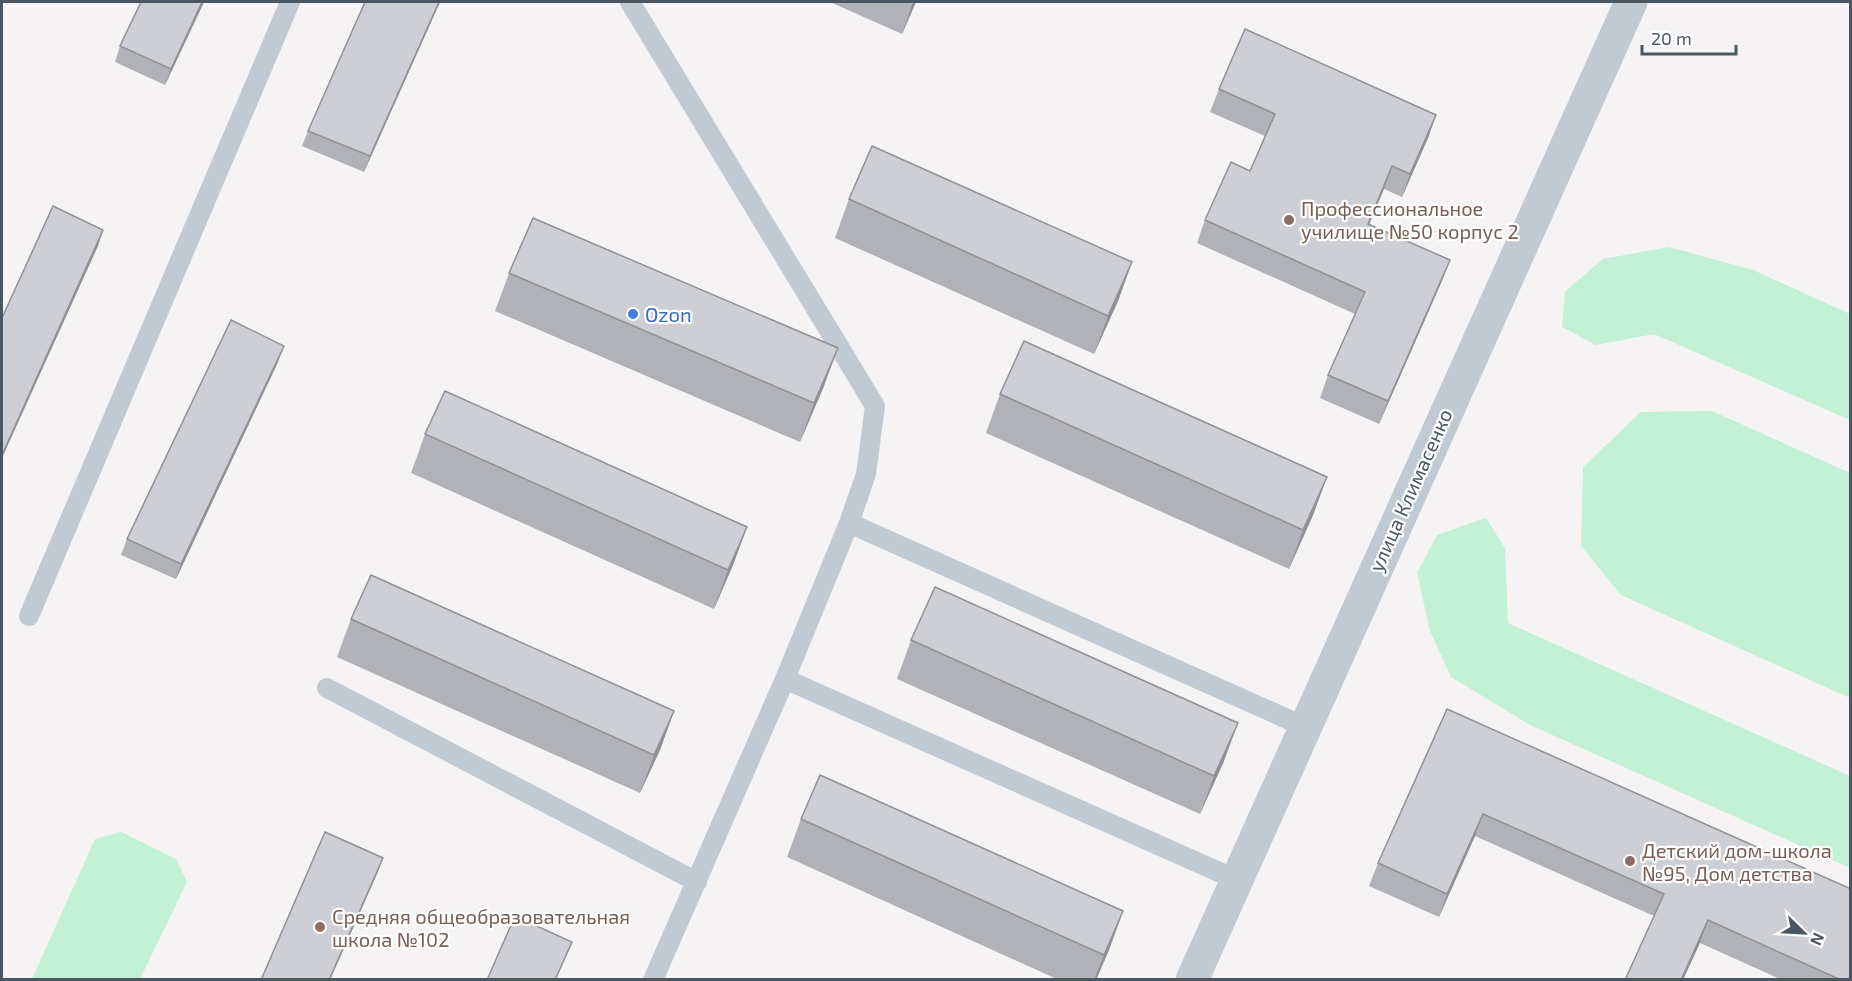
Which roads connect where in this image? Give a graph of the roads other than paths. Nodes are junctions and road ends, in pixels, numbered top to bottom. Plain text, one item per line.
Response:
1 (290, 2) edge
2 (630, 2) edge
3 (1630, 2) edge
4 (849, 523) junction
5 (28, 616) dead end
6 (785, 679) junction
7 (327, 688) dead end
8 (1303, 726) junction
9 (1237, 880) junction
10 (697, 882) junction
11 (653, 980) edge
12 (1192, 980) edge

1 - 5 lane
2 - 4 lane
3 - 8 street, улица Климасенко
4 - 6 lane
4 - 8 lane
6 - 9 lane
6 - 10 lane
7 - 10 lane
8 - 9 street, улица Климасенко
9 - 12 street, улица Климасенко
10 - 11 lane

